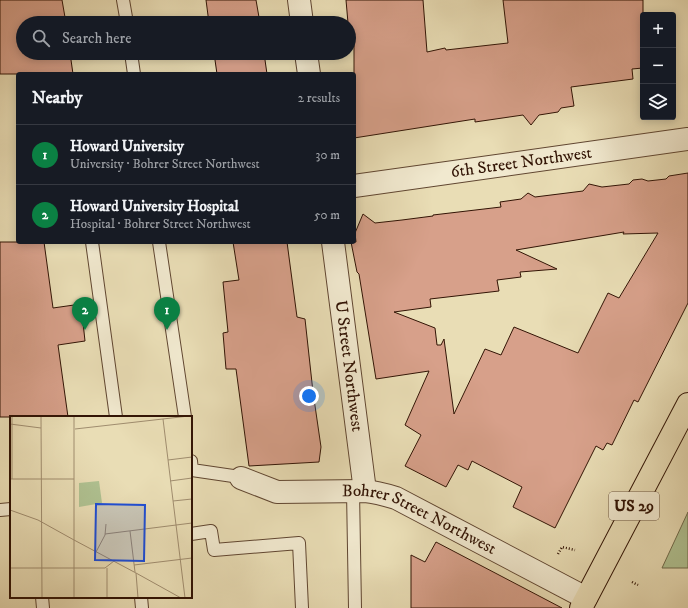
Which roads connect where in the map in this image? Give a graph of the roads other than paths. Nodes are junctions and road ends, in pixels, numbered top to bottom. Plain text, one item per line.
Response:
1 (123, 0) edge
2 (299, 0) edge
3 (126, 16) edge
4 (301, 16) edge
5 (132, 60) edge
6 (307, 60) edge
7 (134, 72) edge
8 (309, 72) edge
9 (688, 139) edge
10 (356, 186) edge
11 (92, 244) edge
12 (159, 244) edge
13 (333, 244) edge
14 (688, 404) edge
15 (116, 416) edge
16 (185, 416) edge
17 (192, 470) edge
18 (241, 478) joint
19 (359, 491) junction
20 (10, 509) edge
21 (0, 510) edge
22 (192, 534) edge
23 (42, 598) edge
24 (140, 598) edge
25 (584, 603) edge
26 (43, 608) edge
27 (142, 608) edge
28 (302, 608) edge
29 (355, 608) edge

1 - 3 lane
2 - 4 street
5 - 7 lane
6 - 8 street
9 - 10 street, 6th Street Northwest
11 - 15 lane
12 - 16 lane
13 - 19 street, U Street Northwest
14 - 25 highway, US 29
17 - 18 lane
18 - 19 street, Bohrer Street Northwest
19 - 25 street, Bohrer Street Northwest
19 - 29 lane
20 - 21 lane
22 - 28 lane
23 - 26 lane
24 - 27 lane

